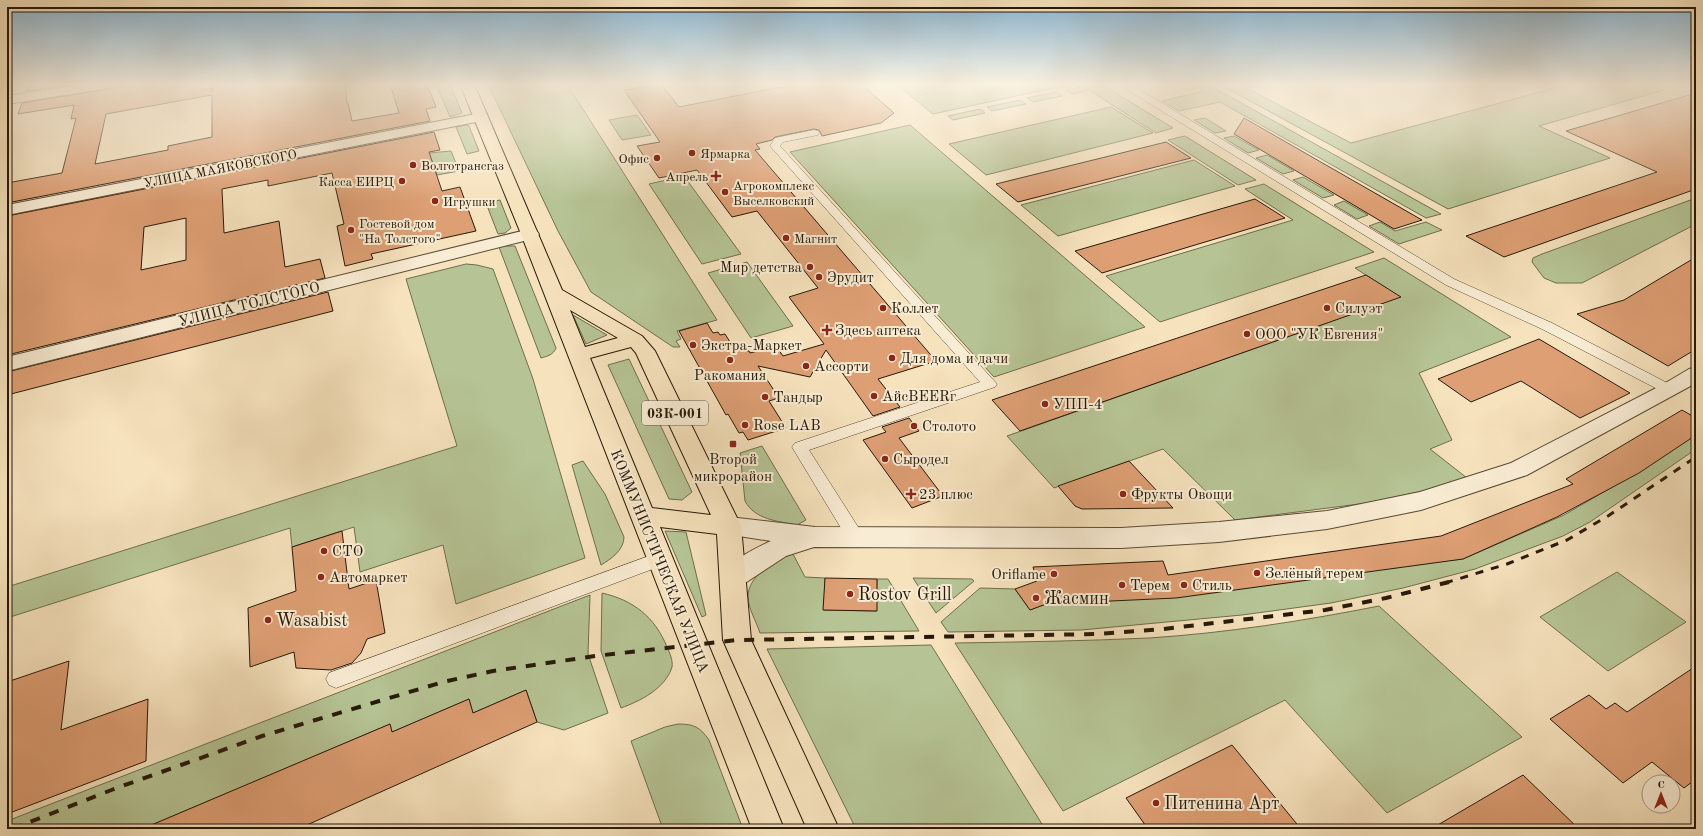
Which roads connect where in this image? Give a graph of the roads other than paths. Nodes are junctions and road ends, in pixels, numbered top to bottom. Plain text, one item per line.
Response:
1 (449, 123) edge
2 (483, 123) edge
3 (1188, 123) edge
4 (814, 133) dead end
5 (7, 210) edge
6 (530, 234) junction
7 (554, 293) junction
8 (635, 340) junction
9 (578, 355) junction
10 (7, 364) edge
11 (1696, 374) edge
12 (1670, 390) junction
13 (642, 516) junction
14 (729, 526) junction
15 (815, 537) junction
16 (856, 538) junction
17 (660, 559) junction
18 (733, 578) junction
19 (336, 679) dead end
20 (768, 829) edge
21 (823, 829) edge

1 - 5 street, УЛИЦА МАЯКОВСКОГО
2 - 6 main road, КОММУНИСТИЧЕСКАЯ УЛИЦА
3 - 12 lane
4 - 16 lane
6 - 7 main road, КОММУНИСТИЧЕСКАЯ УЛИЦА
6 - 10 street, УЛИЦА ТОЛСТОГО
7 - 8 main road, 03К-001
7 - 9 main road, КОММУНИСТИЧЕСКАЯ УЛИЦА
8 - 9 main road
8 - 14 main road, 03К-001
9 - 13 main road, КОММУНИСТИЧЕСКАЯ УЛИЦА
11 - 12 street
12 - 16 street
13 - 14 main road
13 - 17 main road, КОММУНИСТИЧЕСКАЯ УЛИЦА
14 - 15 street
14 - 18 main road, 03К-001
15 - 16 street
15 - 18 street
17 - 19 lane
17 - 20 main road, КОММУНИСТИЧЕСКАЯ УЛИЦА
18 - 21 main road, 03К-001

